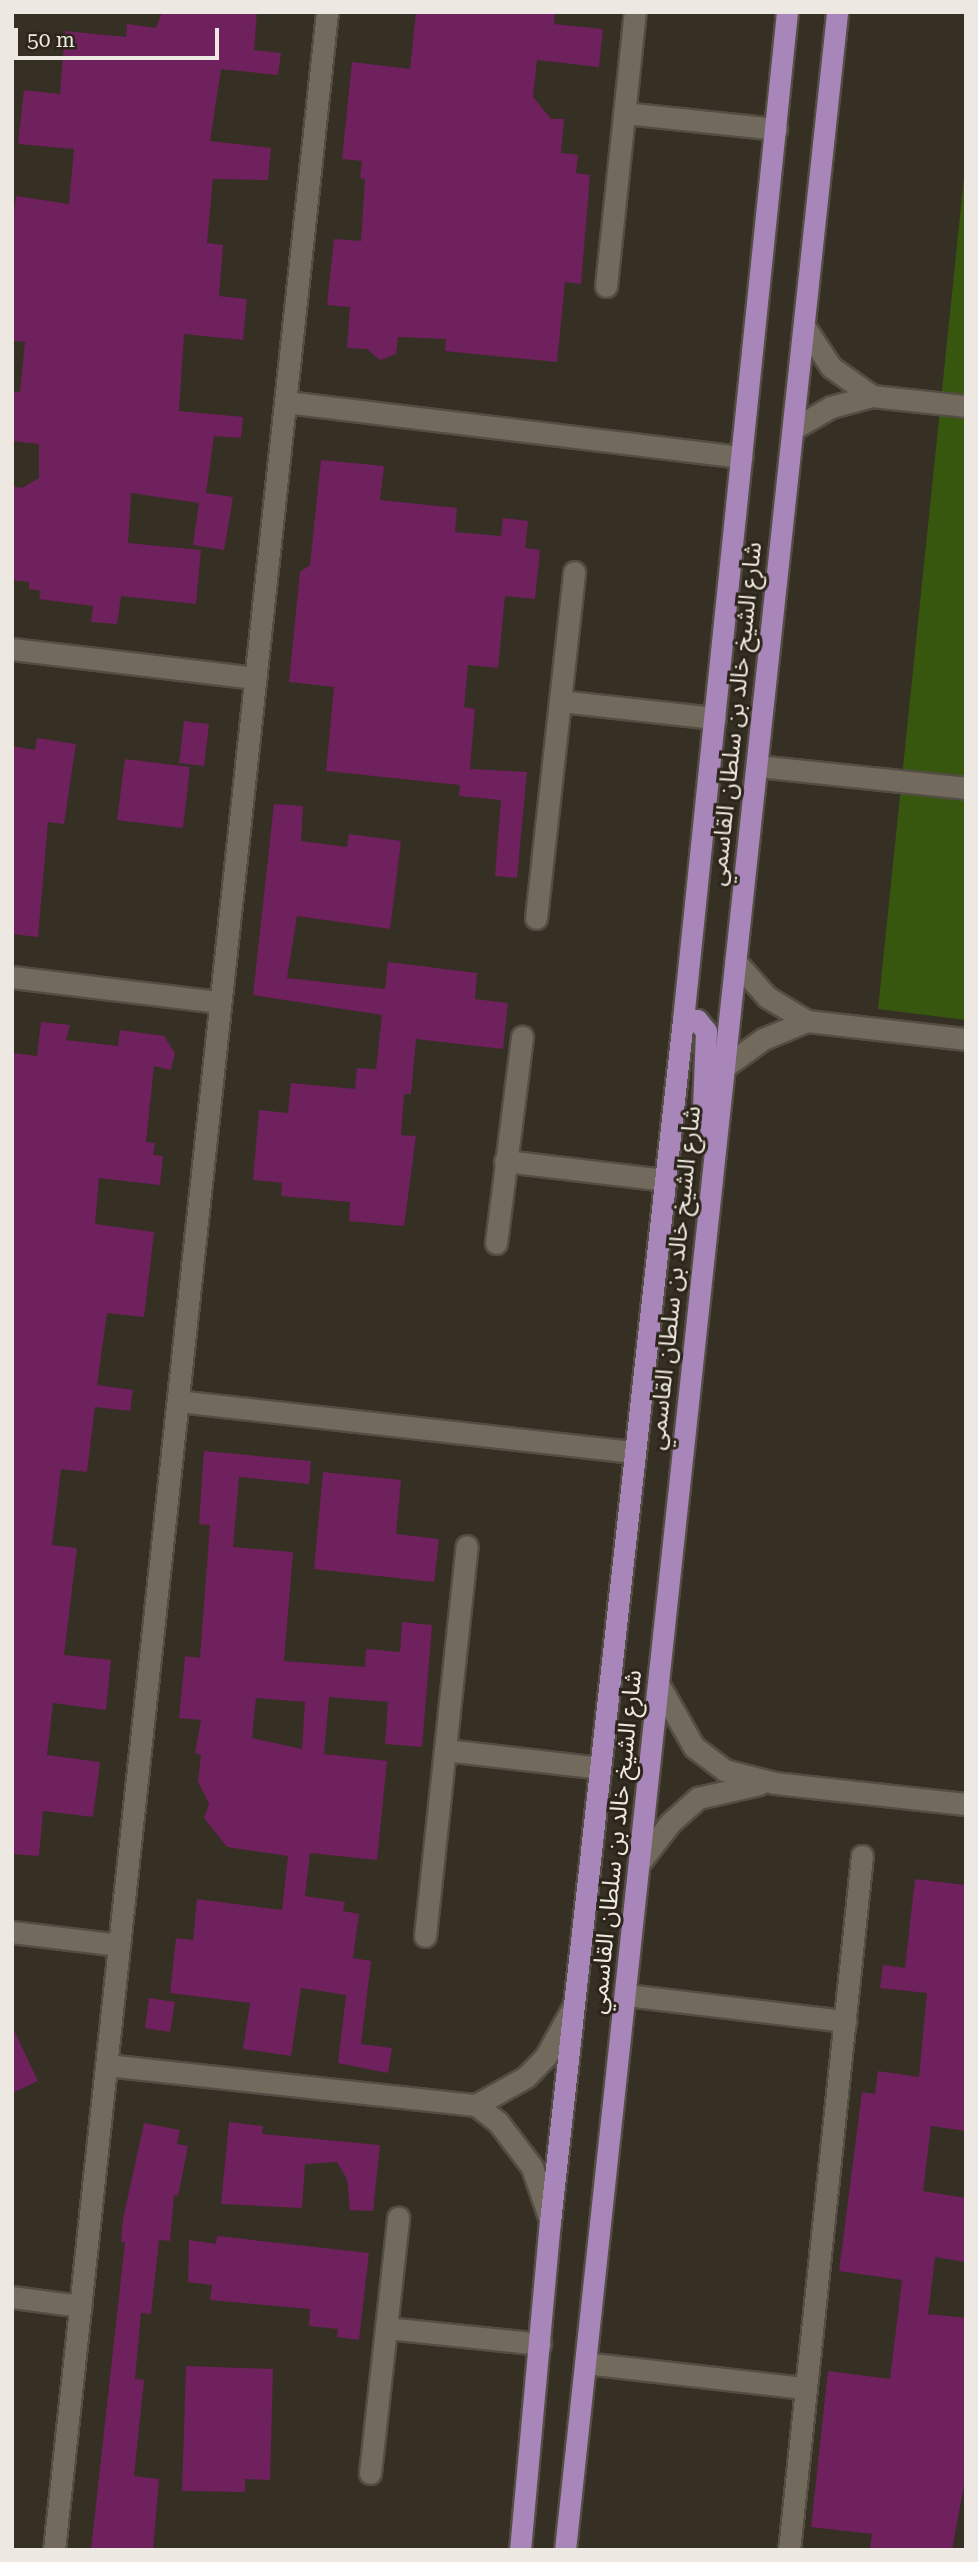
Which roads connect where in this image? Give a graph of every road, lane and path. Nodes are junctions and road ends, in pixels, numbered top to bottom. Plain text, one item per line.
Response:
1 (327, 12) edge
2 (635, 12) edge
3 (787, 12) edge
4 (837, 12) edge
5 (624, 113) junction
6 (776, 129) junction
7 (606, 286) dead end
8 (804, 326) junction
9 (872, 396) junction
10 (286, 402) junction
11 (966, 407) edge
12 (793, 429) junction
13 (742, 457) junction
14 (574, 572) dead end
15 (12, 649) edge
16 (255, 678) junction
17 (560, 701) junction
18 (715, 718) junction
19 (757, 766) junction
20 (966, 788) edge
21 (536, 918) dead end
22 (735, 961) junction
23 (12, 977) edge
24 (220, 1003) junction
25 (683, 1020) junction
26 (807, 1021) junction
27 (522, 1037) dead end
28 (966, 1040) edge
29 (723, 1068) junction
30 (715, 1139) junction
31 (505, 1161) junction
32 (664, 1180) junction
33 (496, 1244) dead end
34 (178, 1401) junction
35 (634, 1452) junction
36 (467, 1546) dead end
37 (660, 1687) junction
38 (445, 1750) junction
39 (600, 1768) junction
40 (775, 1783) junction
41 (966, 1804) edge
42 (862, 1856) dead end
43 (641, 1861) junction
44 (12, 1932) edge
45 (425, 1936) dead end
46 (119, 1945) junction
47 (626, 1995) junction
48 (573, 2005) junction
49 (845, 2021) junction
50 (106, 2064) junction
51 (476, 2105) junction
52 (398, 2218) dead end
53 (550, 2222) junction
54 (12, 2297) edge
55 (80, 2306) junction
56 (386, 2328) junction
57 (540, 2344) junction
58 (585, 2363) junction
59 (806, 2388) junction
60 (370, 2473) dead end
61 (54, 2550) edge
62 (520, 2550) edge
63 (565, 2550) edge
64 (789, 2550) edge

1 - 10 street
2 - 5 street
3 - 6 main road, شارع الشيخ خالد بن سلطان القاسمي
4 - 8 main road, شارع الشيخ خالد بن سلطان القاسمي
5 - 6 street
5 - 7 street
6 - 13 main road, شارع الشيخ خالد بن سلطان القاسمي
8 - 9 street
8 - 12 main road, شارع الشيخ خالد بن سلطان القاسمي
9 - 11 street
9 - 12 street
10 - 13 street
10 - 16 street
12 - 19 main road, شارع الشيخ خالد بن سلطان القاسمي
13 - 18 main road, شارع الشيخ خالد بن سلطان القاسمي
14 - 17 street
15 - 16 street
16 - 24 street
17 - 18 street
17 - 21 street
18 - 25 main road, شارع الشيخ خالد بن سلطان القاسمي
19 - 20 street
19 - 22 main road, شارع الشيخ خالد بن سلطان القاسمي
22 - 26 street
22 - 29 main road, شارع الشيخ خالد بن سلطان القاسمي
23 - 24 street
24 - 34 street
25 - 30 main road
25 - 32 main road, شارع الشيخ خالد بن سلطان القاسمي
26 - 28 street
26 - 29 street
27 - 31 street
29 - 30 main road, شارع الشيخ خالد بن سلطان القاسمي
30 - 37 main road, شارع الشيخ خالد بن سلطان القاسمي
31 - 32 street
31 - 33 street
32 - 35 main road, شارع الشيخ خالد بن سلطان القاسمي
34 - 35 street
34 - 46 street
35 - 39 main road, شارع الشيخ خالد بن سلطان القاسمي
36 - 38 street
37 - 40 street
37 - 43 main road, شارع الشيخ خالد بن سلطان القاسمي
38 - 39 street
38 - 45 street
39 - 48 main road, شارع الشيخ خالد بن سلطان القاسمي
40 - 41 street
40 - 43 street
42 - 49 street
43 - 47 main road, شارع الشيخ خالد بن سلطان القاسمي
44 - 46 street
46 - 50 street
47 - 49 street
47 - 58 main road, شارع الشيخ خالد بن سلطان القاسمي
48 - 51 street
48 - 53 main road, شارع الشيخ خالد بن سلطان القاسمي
49 - 59 street
50 - 51 street
50 - 55 street
51 - 53 street
52 - 56 street
53 - 57 main road, شارع الشيخ خالد بن سلطان القاسمي
54 - 55 street
55 - 61 street
56 - 57 street
56 - 60 street
57 - 62 main road, شارع الشيخ خالد بن سلطان القاسمي
58 - 59 street
58 - 63 main road, شارع الشيخ خالد بن سلطان القاسمي
59 - 64 street

